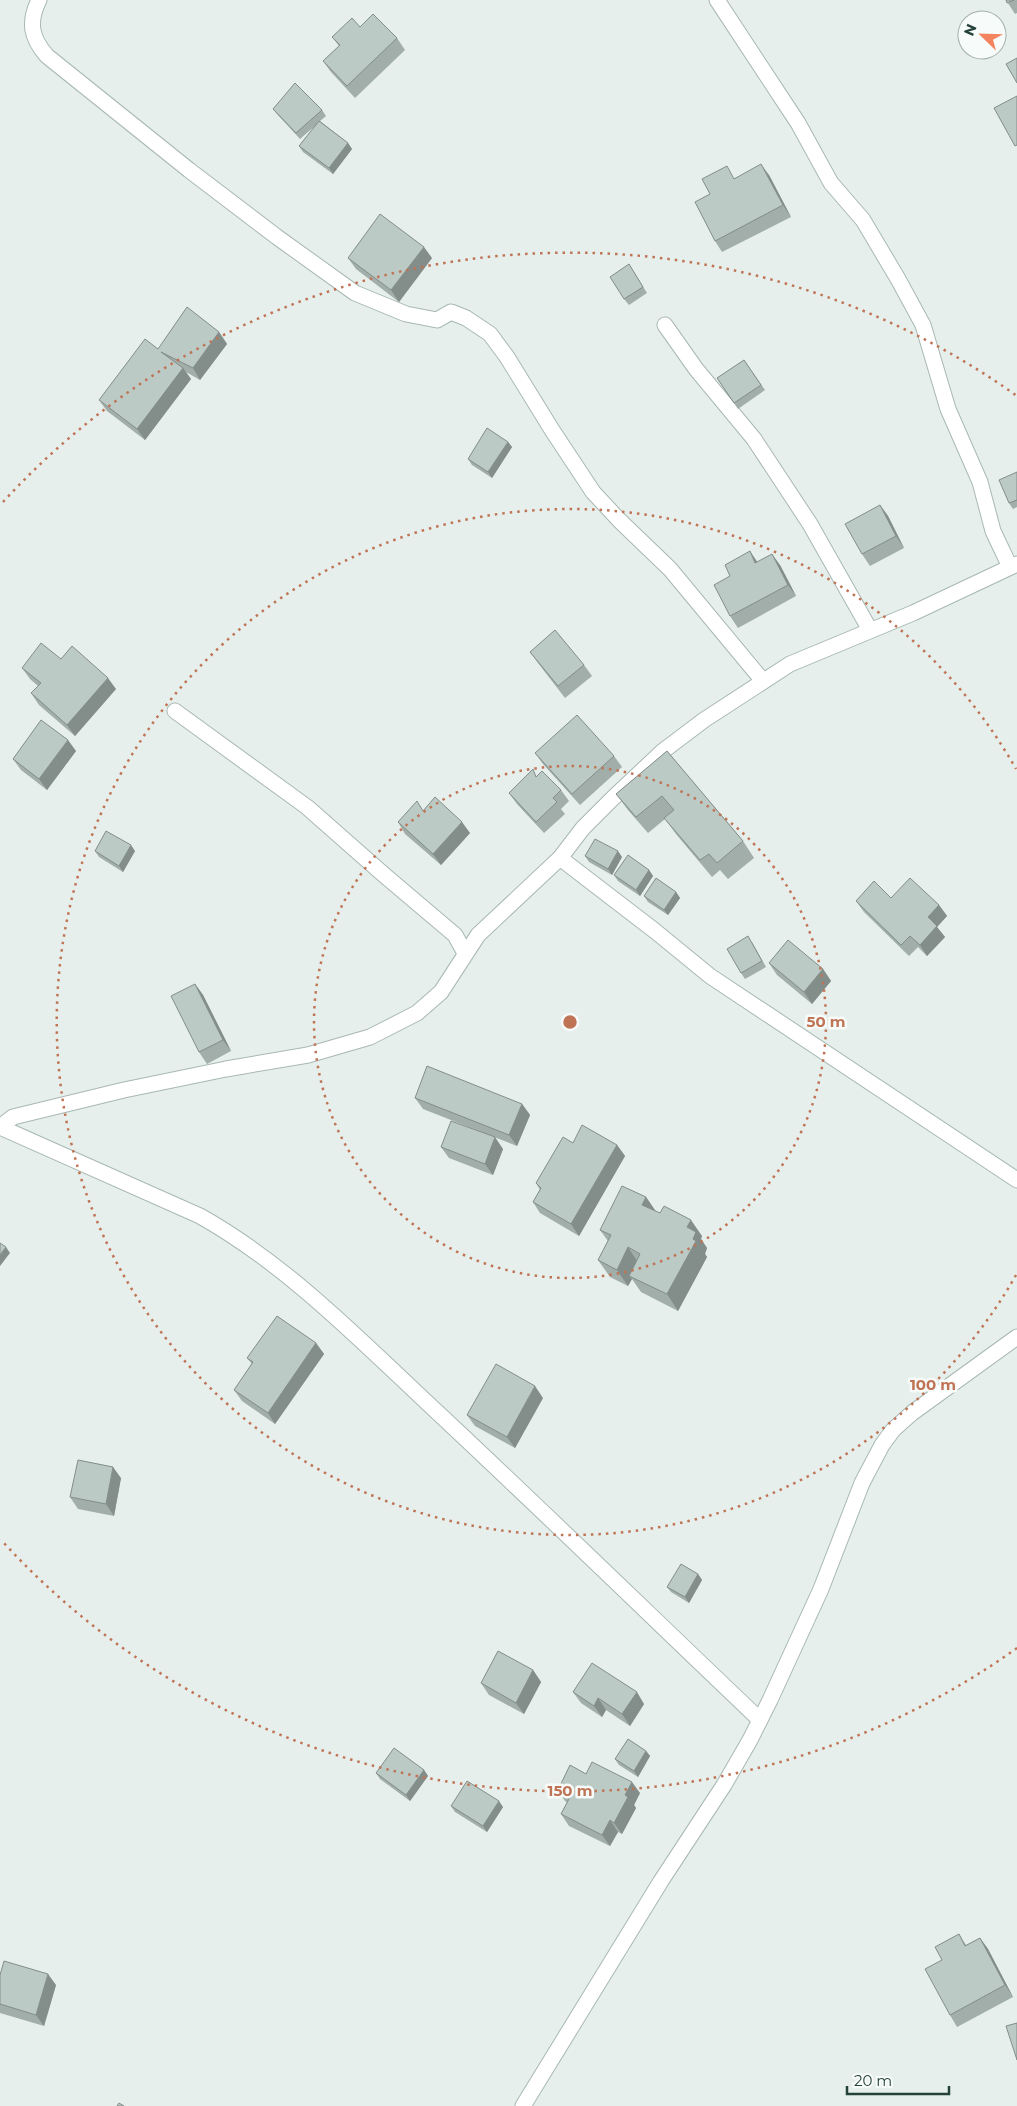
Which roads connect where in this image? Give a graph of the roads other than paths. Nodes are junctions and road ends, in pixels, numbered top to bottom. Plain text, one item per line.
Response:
1 (40, 0) edge
2 (717, 0) edge
3 (665, 325) dead end
4 (1014, 566) edge
5 (870, 630) junction
6 (762, 681) junction
7 (175, 711) dead end
8 (560, 858) junction
9 (465, 953) junction
10 (0, 1127) edge
11 (1017, 1180) edge
12 (1017, 1337) edge
13 (760, 1720) junction
14 (523, 2106) edge

1 - 6 street
2 - 4 street
3 - 5 street
4 - 5 street
5 - 6 street
6 - 8 street
7 - 9 street
8 - 9 street
8 - 11 street
9 - 10 street
10 - 13 street
12 - 13 street
13 - 14 street

